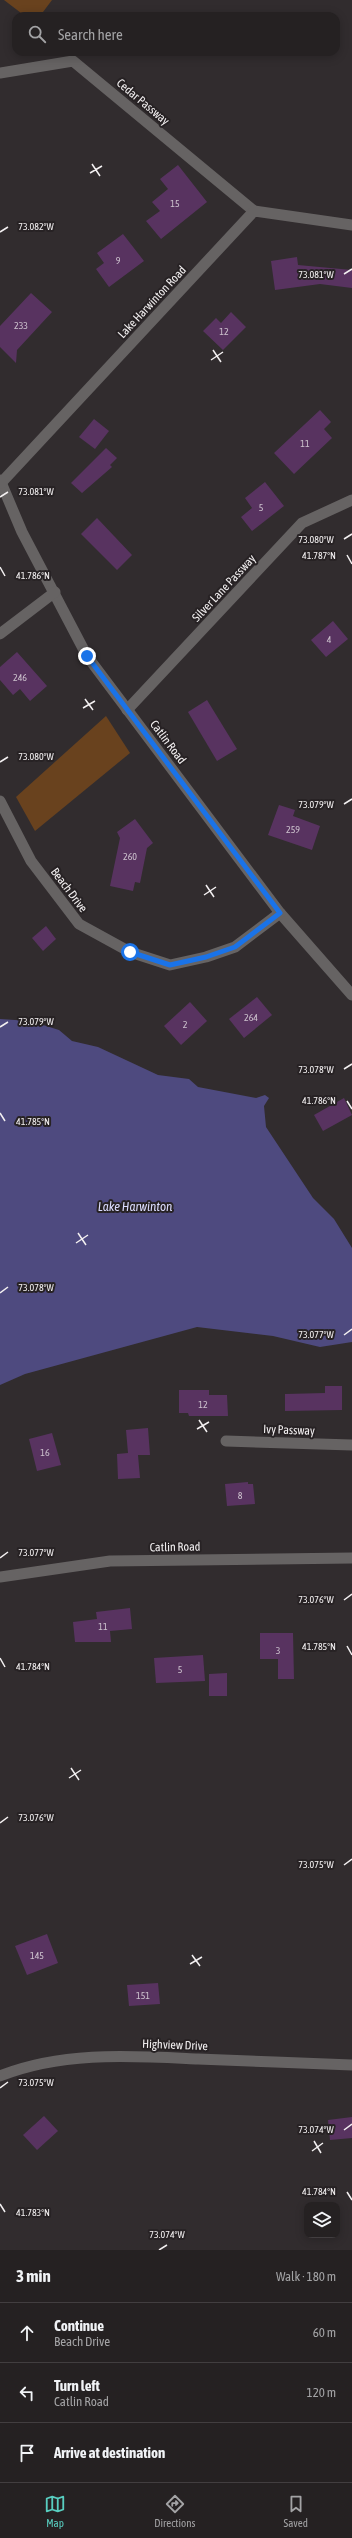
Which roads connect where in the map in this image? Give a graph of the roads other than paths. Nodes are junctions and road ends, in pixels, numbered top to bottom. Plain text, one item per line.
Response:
1 (0, 72) edge
2 (254, 211) junction
3 (352, 225) edge
4 (1, 482) edge
5 (352, 500) edge
6 (55, 592) junction
7 (0, 634) edge
8 (127, 710) junction
9 (0, 801) edge
10 (280, 913) junction
11 (352, 995) edge
12 (226, 1441) dead end
13 (352, 1445) edge
14 (352, 1558) edge
15 (0, 1577) edge
16 (352, 2065) edge
17 (0, 2076) edge

1 - 2 street, Cedar Passway
2 - 3 street
2 - 4 street, Lake Harwinton Road
4 - 6 street, Catlin Road
5 - 8 street, Silver Lane Passway
6 - 7 street
6 - 8 street, Catlin Road
8 - 10 street, Catlin Road
9 - 10 street, Beach Drive
10 - 11 street, Catlin Road
12 - 13 street, Ivy Passway
14 - 15 street, Catlin Road
16 - 17 street, Highview Drive

